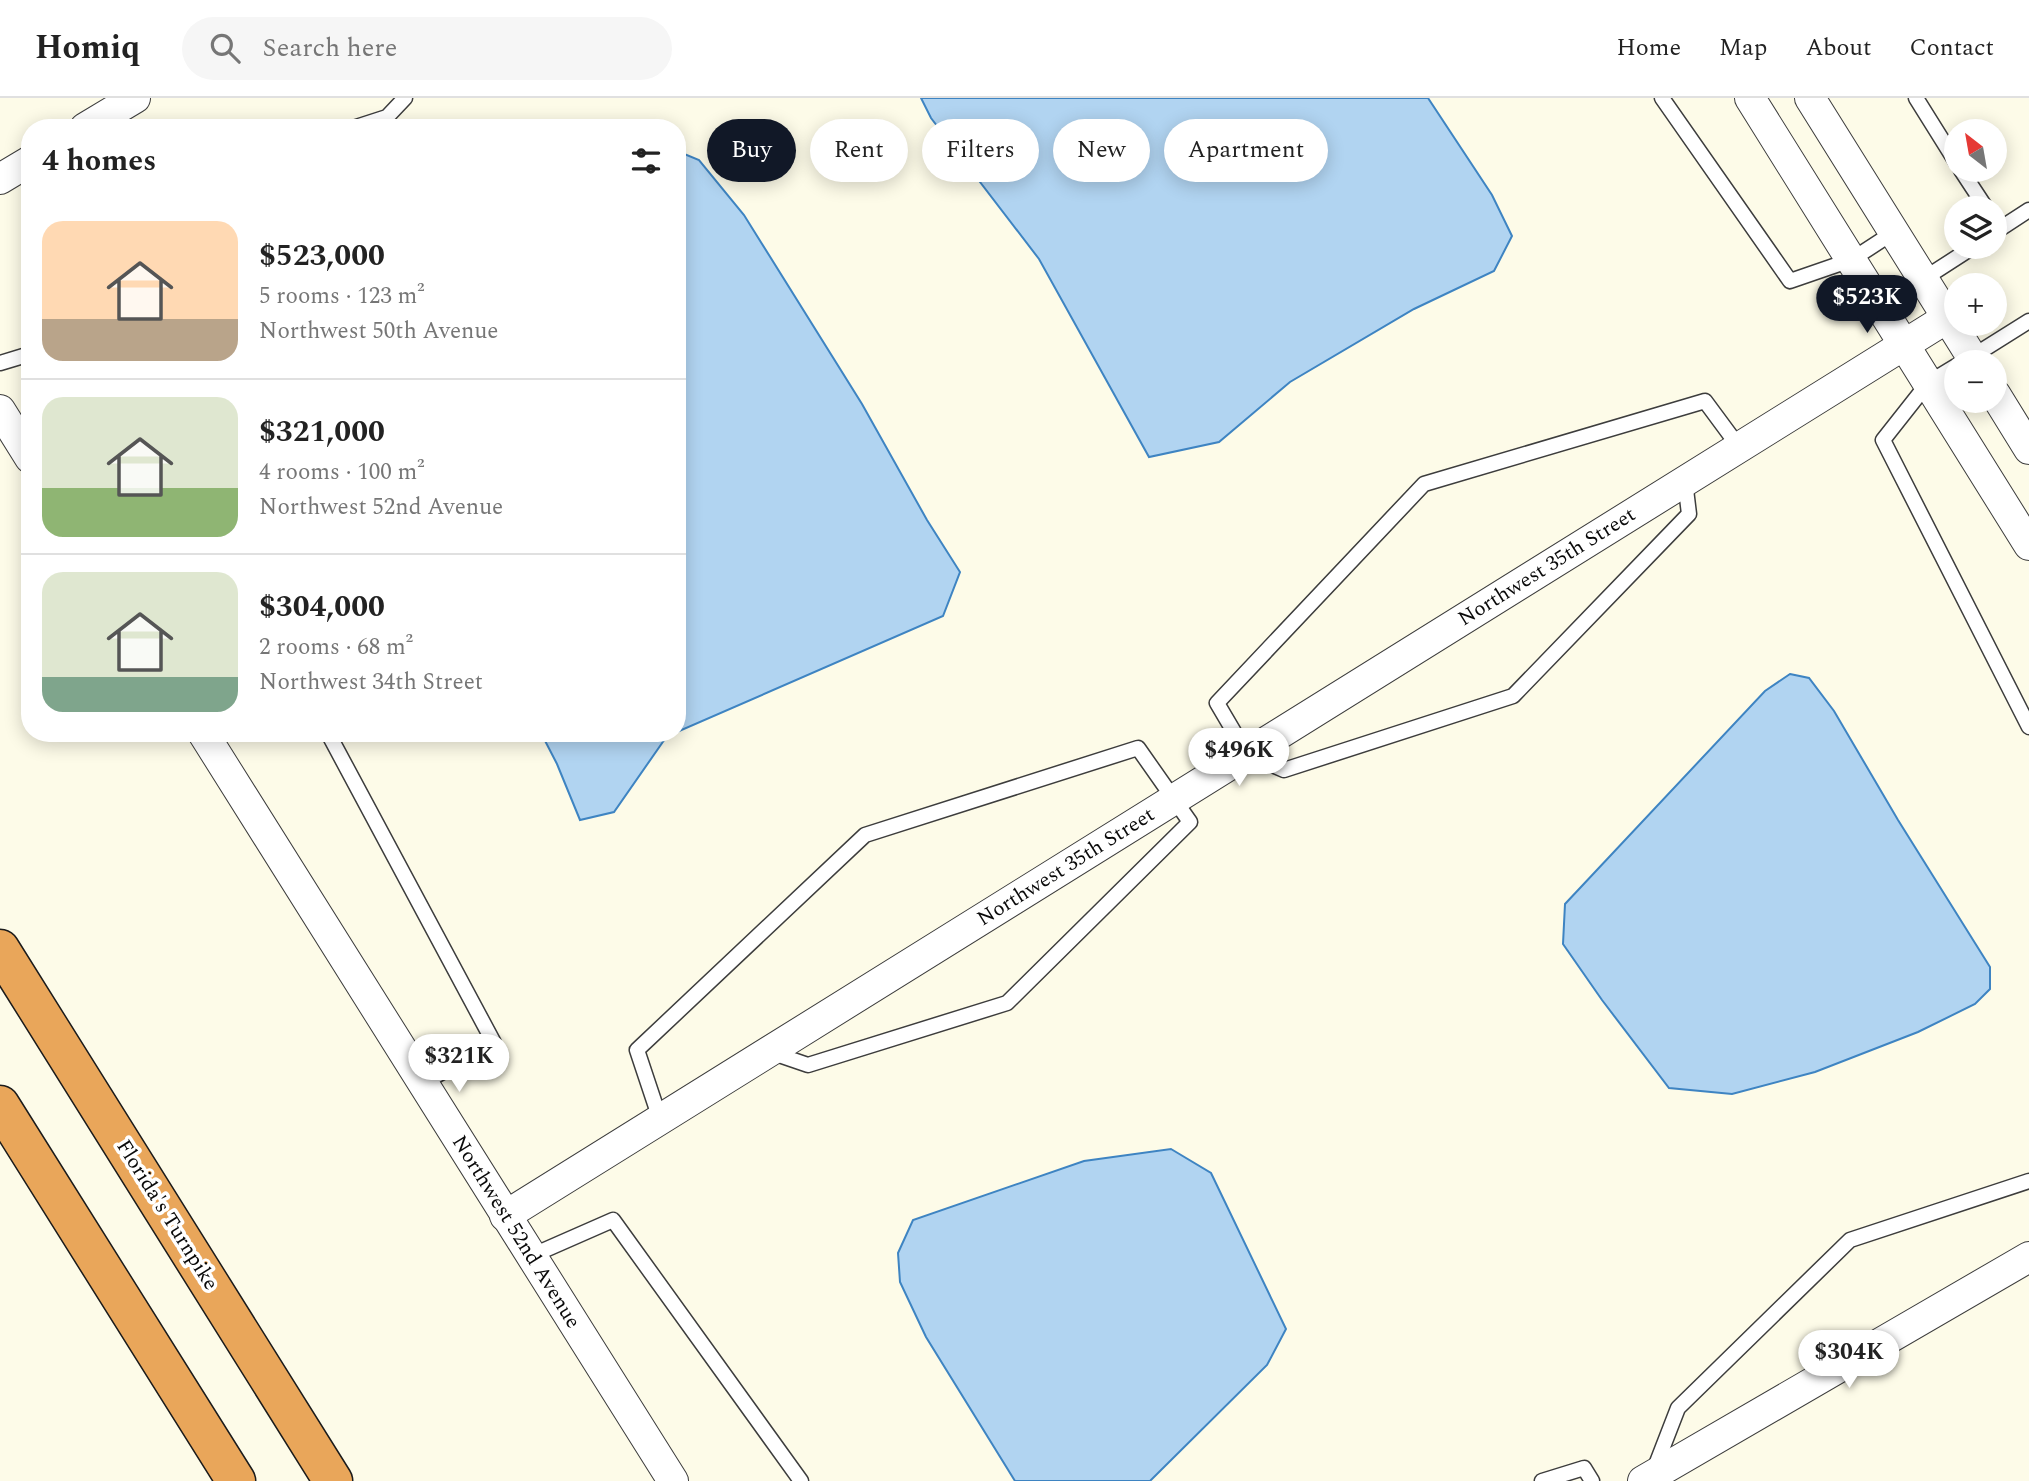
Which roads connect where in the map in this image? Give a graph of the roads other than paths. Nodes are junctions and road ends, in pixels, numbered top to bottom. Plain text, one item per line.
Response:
1 (135, 98) edge
2 (405, 98) edge
3 (1662, 98) edge
4 (1750, 98) edge
5 (1810, 98) edge
6 (1916, 98) edge
7 (100, 119) edge
8 (381, 119) edge
9 (1944, 143) edge
10 (21, 166) edge
11 (0, 179) edge
12 (2029, 211) edge
13 (2007, 222) edge
14 (1894, 232) junction
15 (1954, 259) edge
16 (1851, 260) junction
17 (1923, 279) junction
18 (1880, 307) junction
19 (1944, 313) edge
20 (1944, 320) edge
21 (2029, 321) edge
22 (1903, 345) junction
23 (1985, 350) edge
24 (21, 357) edge
25 (0, 363) edge
26 (1944, 374) edge
27 (1928, 383) junction
28 (0, 410) edge
29 (2007, 413) edge
30 (21, 444) edge
31 (1740, 447) junction
32 (2029, 449) edge
33 (1685, 481) junction
34 (2029, 545) edge
35 (2029, 727) edge
36 (209, 742) edge
37 (333, 742) edge
38 (1247, 754) junction
39 (1175, 799) junction
40 (0, 949) edge
41 (769, 1051) junction
42 (423, 1083) junction
43 (0, 1105) edge
44 (660, 1119) junction
45 (2029, 1181) edge
46 (505, 1216) junction
47 (531, 1256) junction
48 (2029, 1256) edge
49 (1650, 1479) edge
50 (236, 1481) edge
51 (333, 1481) edge
52 (673, 1481) edge
53 (801, 1481) edge
54 (1542, 1481) edge
55 (1592, 1481) edge

1 - 7 street
2 - 8 lane
3 - 16 lane
4 - 16 street
5 - 14 street
6 - 9 lane
10 - 11 street
12 - 13 lane
14 - 16 lane
14 - 17 street
15 - 17 lane
16 - 18 street
17 - 18 lane
17 - 19 street
18 - 22 street
20 - 22 street, Northwest 35th Street
21 - 23 lane
22 - 27 street
22 - 31 street, Northwest 35th Street
24 - 25 lane
26 - 27 lane
27 - 34 street
27 - 35 lane
28 - 30 street
29 - 32 street
31 - 33 street, Northwest 35th Street
31 - 38 lane
33 - 38 street, Northwest 35th Street
33 - 38 lane
36 - 42 street, Northwest 52nd Avenue
37 - 42 lane
38 - 39 street, Northwest 35th Street
39 - 41 street, Northwest 35th Street
39 - 41 lane
39 - 44 lane
40 - 51 highway, Florida's Turnpike
41 - 44 street, Northwest 35th Street
42 - 46 street, Northwest 52nd Avenue
43 - 50 highway
44 - 46 street, Northwest 35th Street
45 - 49 lane
46 - 47 street, Northwest 52nd Avenue
47 - 52 street, Northwest 52nd Avenue
47 - 53 lane
48 - 49 street
54 - 55 lane

